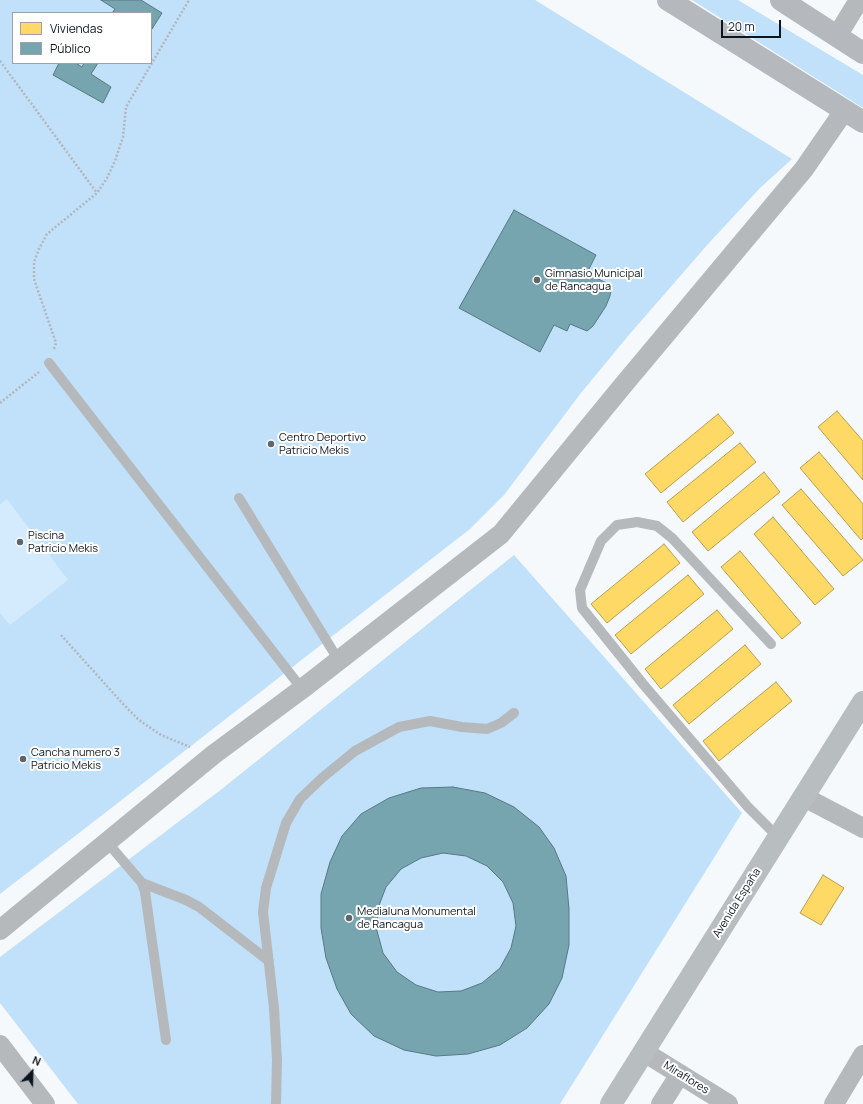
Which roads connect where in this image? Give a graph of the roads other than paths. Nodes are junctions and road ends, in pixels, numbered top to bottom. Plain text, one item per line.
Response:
1 (668, 0) edge
2 (781, 0) edge
3 (859, 0) edge
4 (837, 36) junction
5 (863, 53) edge
6 (844, 111) junction
7 (863, 122) edge
8 (49, 364) road end
9 (239, 498) dead end
10 (771, 644) dead end
11 (339, 661) junction
12 (302, 689) junction
13 (863, 702) edge
14 (514, 713) dead end
15 (804, 796) junction
16 (863, 828) edge
17 (778, 837) junction
18 (107, 842) junction
19 (142, 883) junction
20 (0, 930) edge
21 (269, 961) junction
22 (166, 1040) dead end
23 (0, 1045) edge
24 (644, 1052) junction
25 (863, 1055) edge
26 (680, 1074) junction
27 (45, 1104) edge
28 (276, 1104) edge
29 (611, 1104) edge
30 (661, 1104) edge
31 (728, 1104) edge
32 (834, 1104) edge

1 - 6 street
2 - 4 street
3 - 4 street
4 - 5 street
6 - 7 street
6 - 11 street
8 - 12 lane
9 - 11 lane
10 - 17 lane
11 - 12 street
12 - 18 street
13 - 15 main road, Avenida España
14 - 21 lane
15 - 16 street
15 - 17 main road, Avenida España
17 - 24 main road, Avenida España
18 - 19 lane
18 - 20 street
19 - 21 lane
19 - 22 lane
21 - 28 lane
23 - 27 street
24 - 26 street, Miraflores
24 - 29 main road, Avenida España
25 - 32 street
26 - 30 street
26 - 31 street, Miraflores

